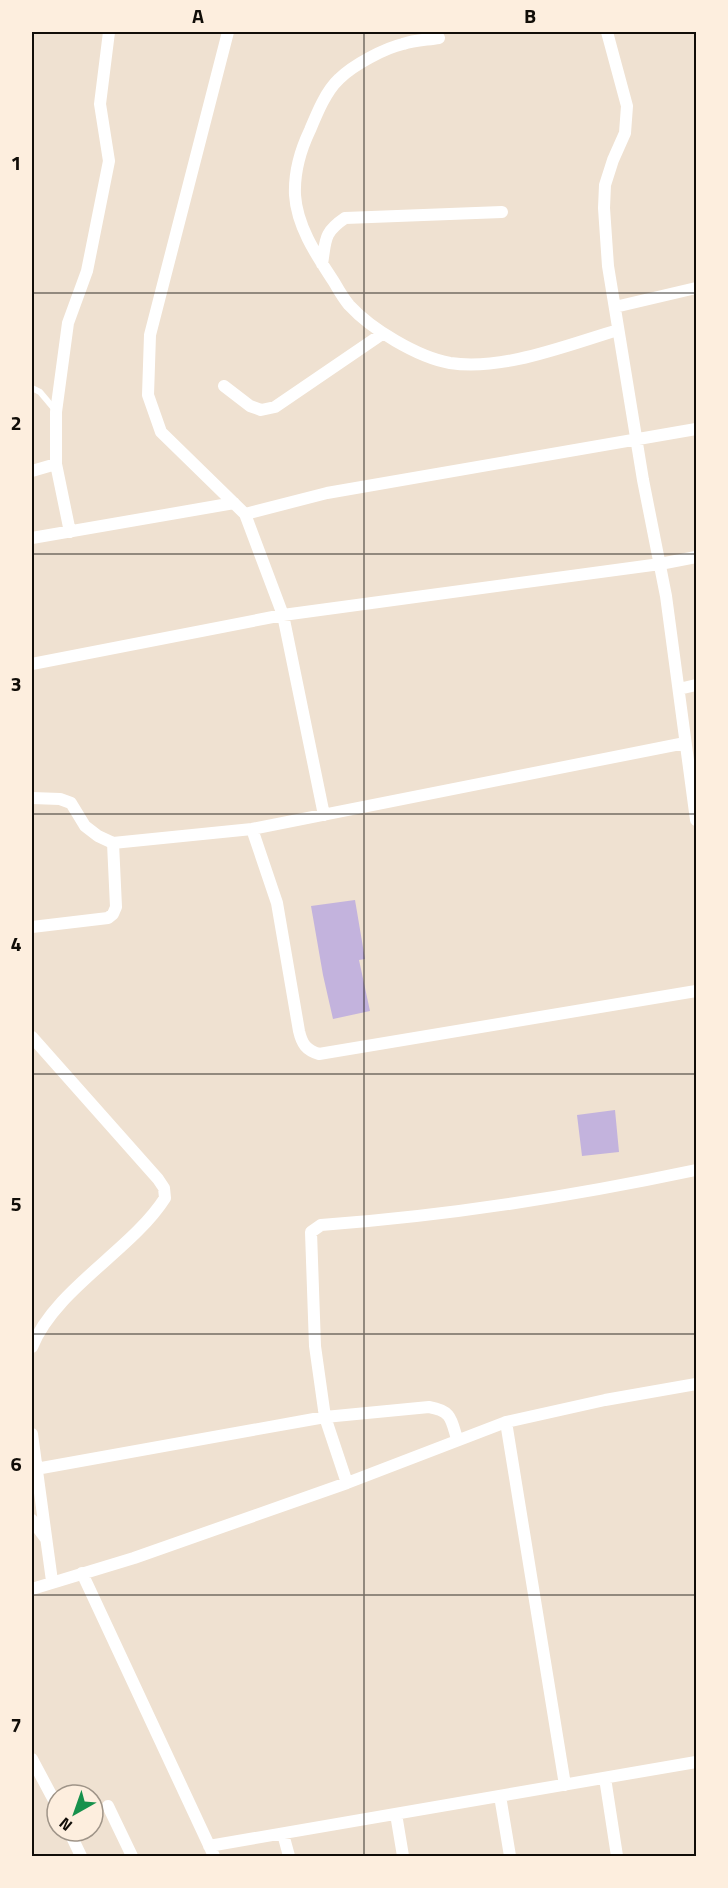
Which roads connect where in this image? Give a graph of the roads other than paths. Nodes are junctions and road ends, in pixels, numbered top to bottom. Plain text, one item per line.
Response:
1 (109, 32) edge
2 (228, 32) edge
3 (607, 32) edge
4 (439, 38) dead end
5 (502, 212) dead end
6 (322, 264) junction
7 (696, 288) edge
8 (615, 307) junction
9 (618, 330) junction
10 (382, 334) junction
11 (224, 386) dead end
12 (32, 388) edge
13 (56, 412) junction
14 (696, 429) edge
15 (637, 440) junction
16 (56, 464) junction
17 (32, 471) edge
18 (234, 503) junction
19 (245, 514) junction
20 (70, 532) junction
21 (32, 538) edge
22 (696, 557) edge
23 (660, 564) junction
24 (283, 615) junction
25 (32, 664) edge
26 (696, 685) edge
27 (679, 689) junction
28 (685, 743) junction
29 (693, 776) edge
30 (32, 798) edge
31 (324, 815) junction
32 (696, 820) edge
33 (252, 829) junction
34 (113, 843) junction
35 (32, 927) edge
36 (696, 991) edge
37 (32, 1037) edge
38 (696, 1170) edge
39 (32, 1347) edge
40 (696, 1384) edge
41 (325, 1417) junction
42 (506, 1422) junction
43 (32, 1434) edge
44 (457, 1439) junction
45 (36, 1469) junction
46 (347, 1483) junction
47 (32, 1520) edge
48 (47, 1540) junction
49 (82, 1573) junction
50 (52, 1581) junction
51 (32, 1588) edge
52 (32, 1759) edge
53 (696, 1762) edge
54 (605, 1778) junction
55 (45, 1783) edge
56 (565, 1785) junction
57 (500, 1796) junction
58 (108, 1806) dead end
59 (396, 1814) junction
60 (283, 1834) junction
61 (75, 1843) edge
62 (212, 1851) edge
63 (81, 1857) edge
64 (132, 1857) edge
65 (289, 1857) edge
66 (403, 1857) edge
67 (510, 1857) edge
68 (617, 1857) edge

1 - 13 street
2 - 18 street
3 - 8 street
4 - 6 street
5 - 6 street
6 - 10 street
7 - 8 street
8 - 9 street
9 - 10 street
9 - 15 street
10 - 11 street
12 - 13 lane
13 - 16 street
14 - 15 street
15 - 19 street
15 - 23 street
16 - 17 street
16 - 20 street
18 - 19 street
18 - 20 street
19 - 24 street
20 - 21 street
22 - 23 street
23 - 24 street
23 - 27 street
24 - 25 street
24 - 31 street
26 - 27 street
27 - 28 street
28 - 29 street
28 - 31 street
29 - 32 street
30 - 34 street
31 - 33 street
33 - 34 street
33 - 36 street
34 - 35 street
37 - 39 street
38 - 41 street
40 - 42 street
41 - 44 street
41 - 45 street
41 - 46 street
42 - 44 street
42 - 56 street
43 - 45 street
44 - 46 street
45 - 48 street
46 - 49 street
47 - 48 street
48 - 50 street
49 - 50 street
49 - 62 street
50 - 51 street
52 - 55 street
53 - 54 street
54 - 56 street
54 - 68 street
56 - 57 street
57 - 59 street
57 - 67 street
58 - 64 street
59 - 60 street
59 - 66 street
60 - 62 street
60 - 65 street
61 - 63 street

